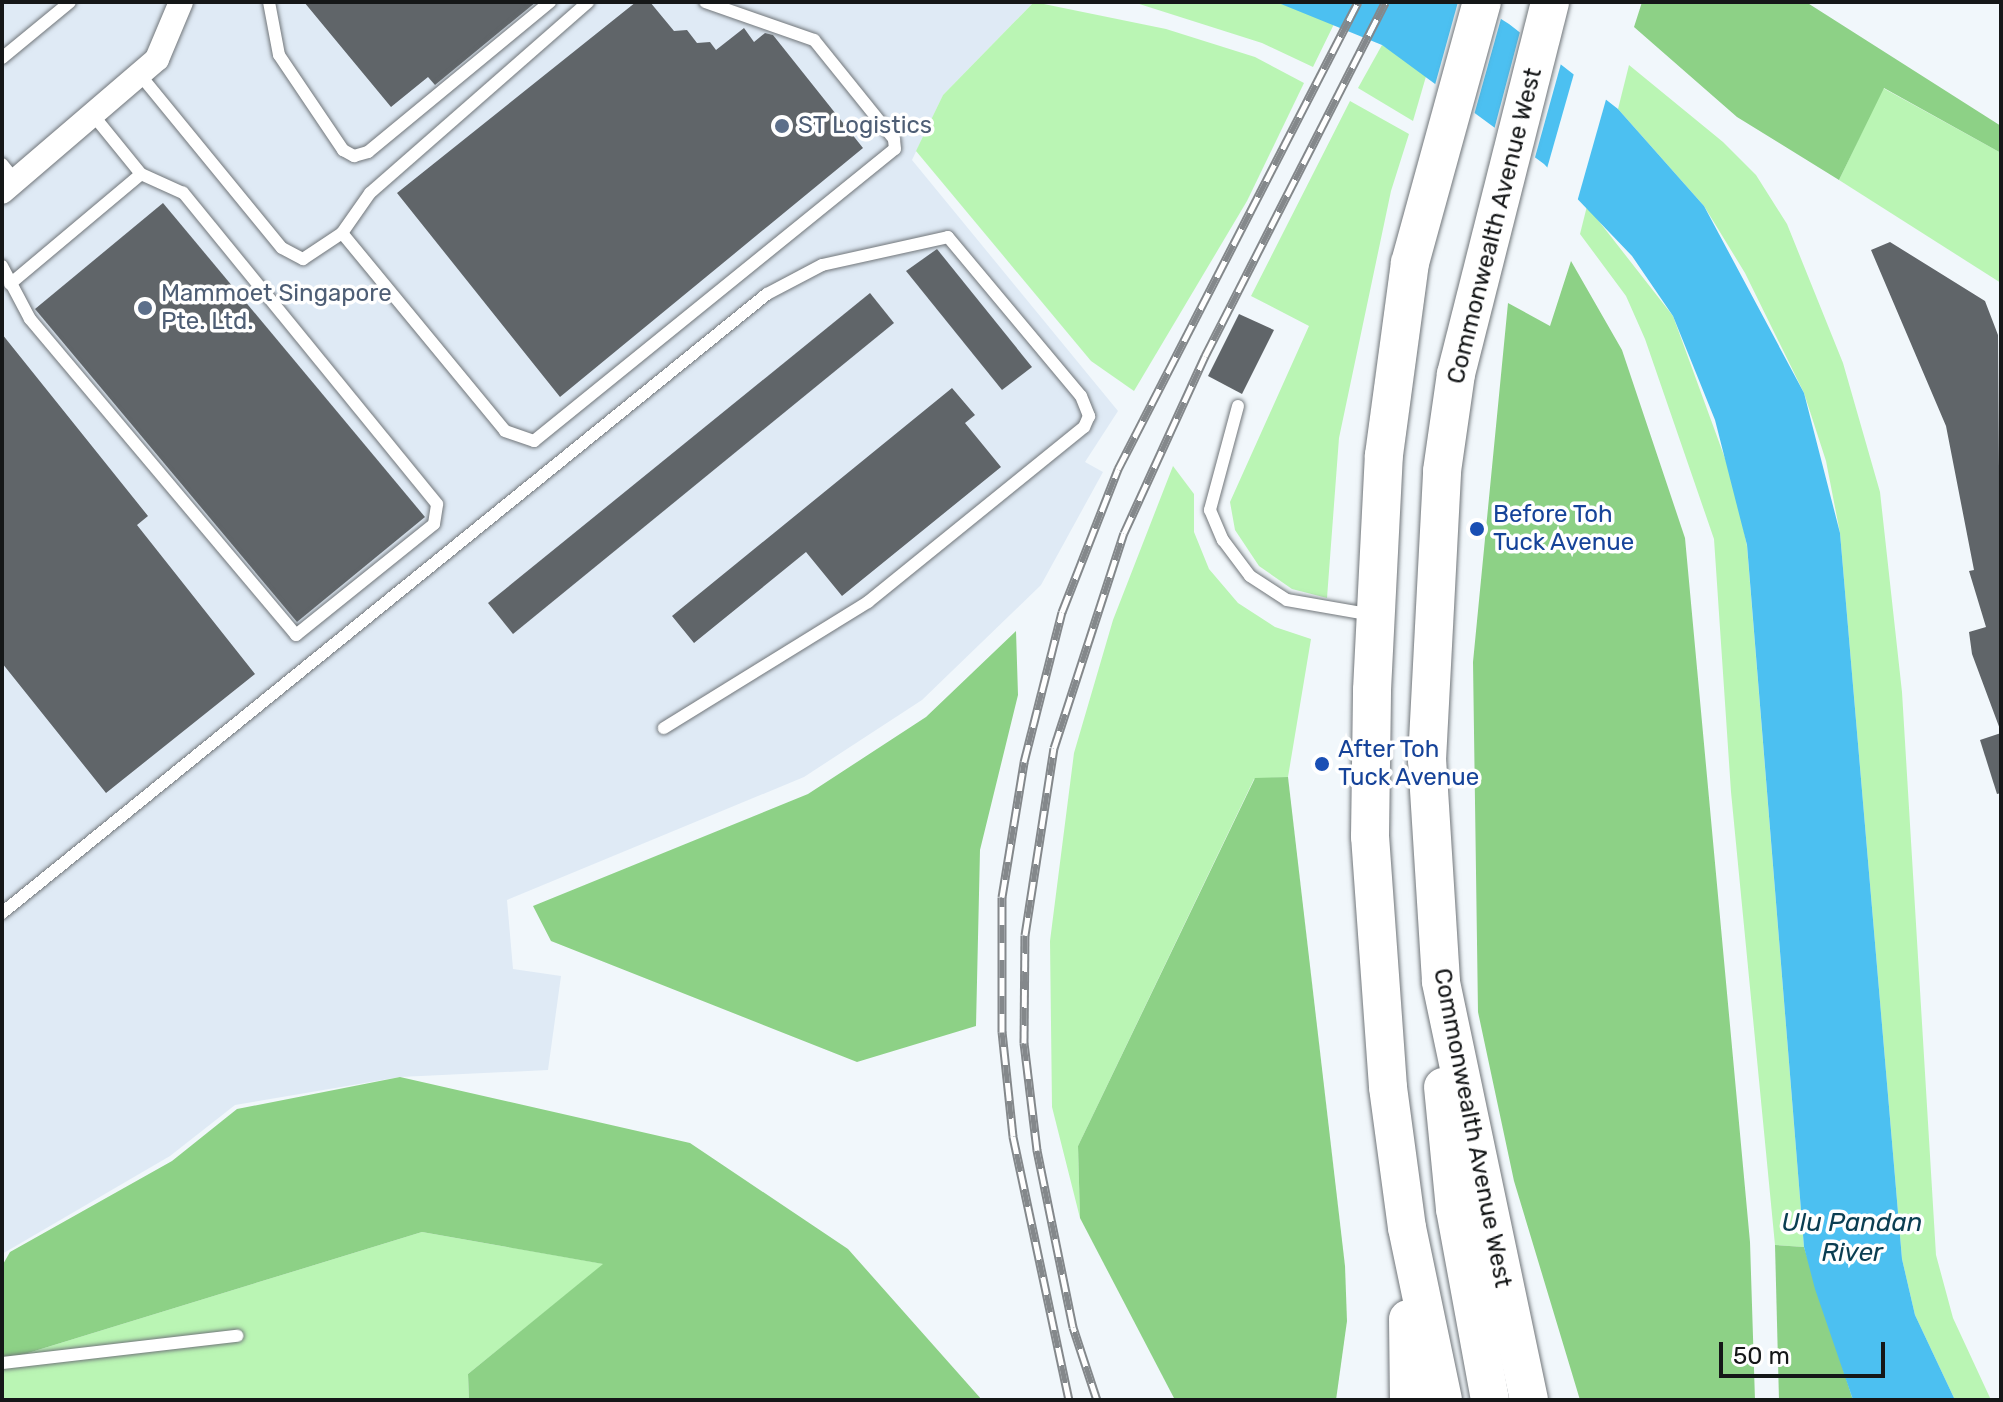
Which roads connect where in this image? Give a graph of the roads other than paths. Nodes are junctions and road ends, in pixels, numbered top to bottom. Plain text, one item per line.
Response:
1 (70, 2) edge
2 (181, 2) edge
3 (269, 2) edge
4 (550, 2) edge
5 (588, 2) edge
6 (705, 2) edge
7 (1482, 2) edge
8 (1550, 2) edge
9 (2, 58) edge
10 (141, 76) junction
11 (93, 115) junction
12 (141, 174) junction
13 (7, 179) edge
14 (342, 233) junction
15 (2, 266) edge
16 (10, 284) junction
17 (1238, 406) dead end
18 (1376, 615) junction
19 (664, 728) dead end
20 (2, 913) edge
21 (1441, 981) junction
22 (1407, 1228) junction
23 (237, 1336) dead end
24 (2, 1363) edge
25 (1409, 1400) edge
26 (1443, 1400) edge
27 (1490, 1400) edge
28 (1529, 1400) edge

1 - 9 lane
2 - 10 street
3 - 4 lane
5 - 14 lane
6 - 14 lane
7 - 18 main road
8 - 21 main road, Commonwealth Avenue West
10 - 11 street
10 - 14 lane
11 - 12 lane
11 - 13 street
12 - 16 lane
12 - 16 lane
15 - 16 lane
17 - 18 lane
18 - 22 main road
19 - 20 lane
21 - 27 main road
21 - 28 main road, Commonwealth Avenue West
22 - 25 main road
22 - 26 main road
23 - 24 lane

